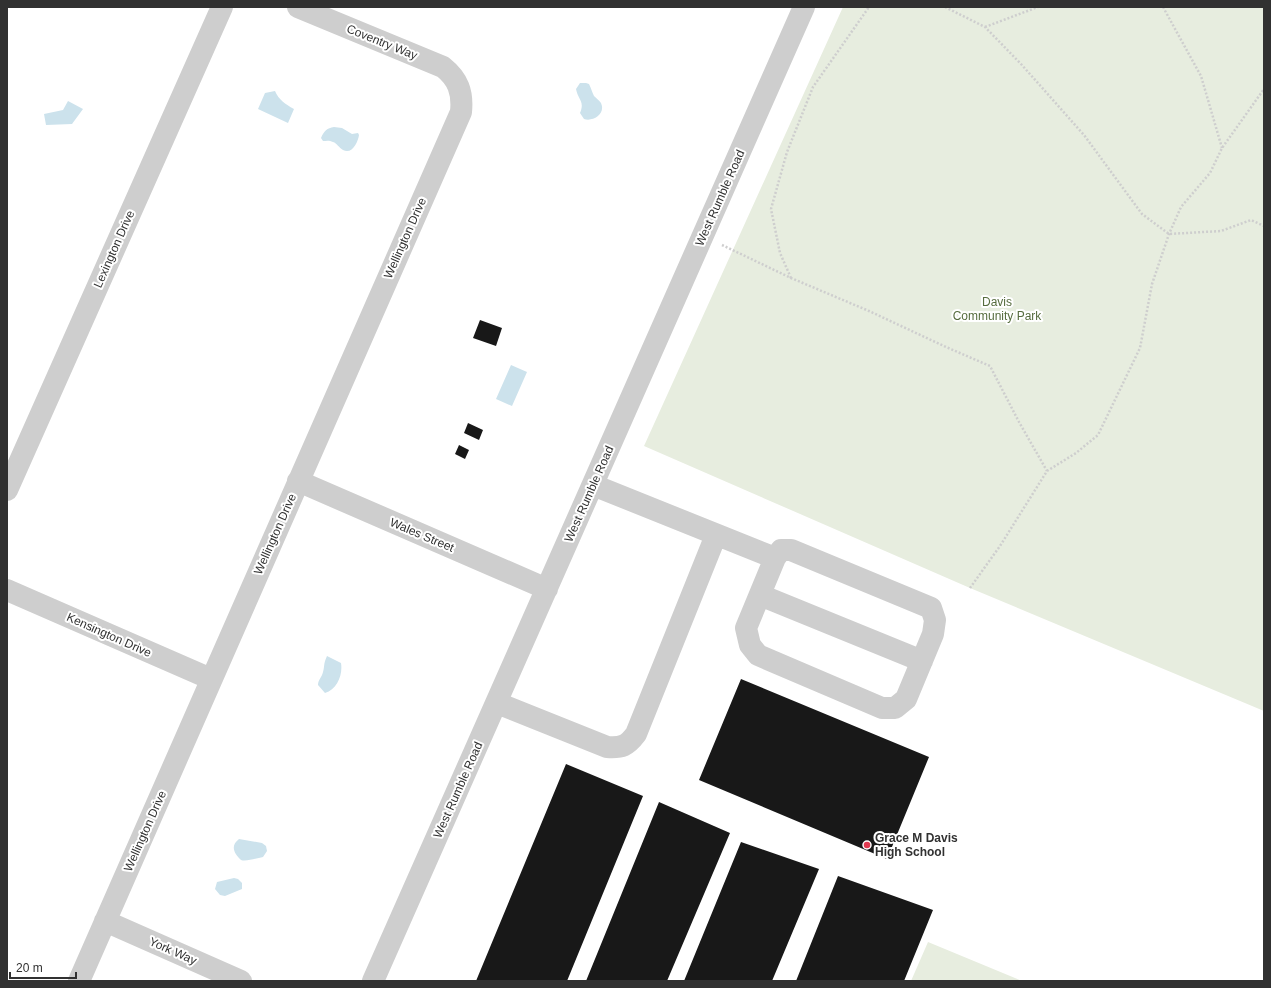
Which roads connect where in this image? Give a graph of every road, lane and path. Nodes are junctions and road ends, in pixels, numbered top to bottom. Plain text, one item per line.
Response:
1 (222, 7) edge
2 (298, 7) edge
3 (804, 7) edge
4 (869, 7) edge
5 (945, 7) edge
6 (1038, 7) edge
7 (1163, 7) edge
8 (985, 27) junction
9 (459, 86) joint
10 (1264, 89) edge
11 (1222, 148) junction
12 (1264, 226) edge
13 (1169, 234) junction
14 (703, 236) junction
15 (791, 278) junction
16 (1047, 470) junction
17 (298, 481) junction
18 (593, 485) junction
19 (7, 490) edge
20 (716, 535) junction
21 (775, 558) junction
22 (970, 588) dead end
23 (547, 589) junction
24 (7, 590) edge
25 (760, 595) junction
26 (922, 661) junction
27 (211, 679) junction
28 (497, 703) junction
29 (105, 921) junction
30 (79, 981) edge
31 (241, 981) edge
32 (373, 981) edge

1 - 19 street, Lexington Drive
2 - 9 street, Coventry Way
3 - 14 street, West Rumble Road
4 - 15 path
5 - 8 path
6 - 8 path
7 - 11 path
8 - 13 path
9 - 17 street, Wellington Drive
10 - 11 path
11 - 13 path
12 - 13 path
13 - 16 path
14 - 15 path
14 - 18 street, West Rumble Road
15 - 16 path
16 - 22 path
17 - 23 street, Wales Street
17 - 27 street, Wellington Drive
18 - 20 street
18 - 23 street, West Rumble Road
20 - 21 street
20 - 28 street
21 - 25 street
21 - 26 street
23 - 28 street, West Rumble Road
24 - 27 street, Kensington Drive
25 - 26 street
25 - 26 street
27 - 29 street, Wellington Drive
28 - 32 street, West Rumble Road
29 - 30 street, Wellington Drive
29 - 31 street, York Way

